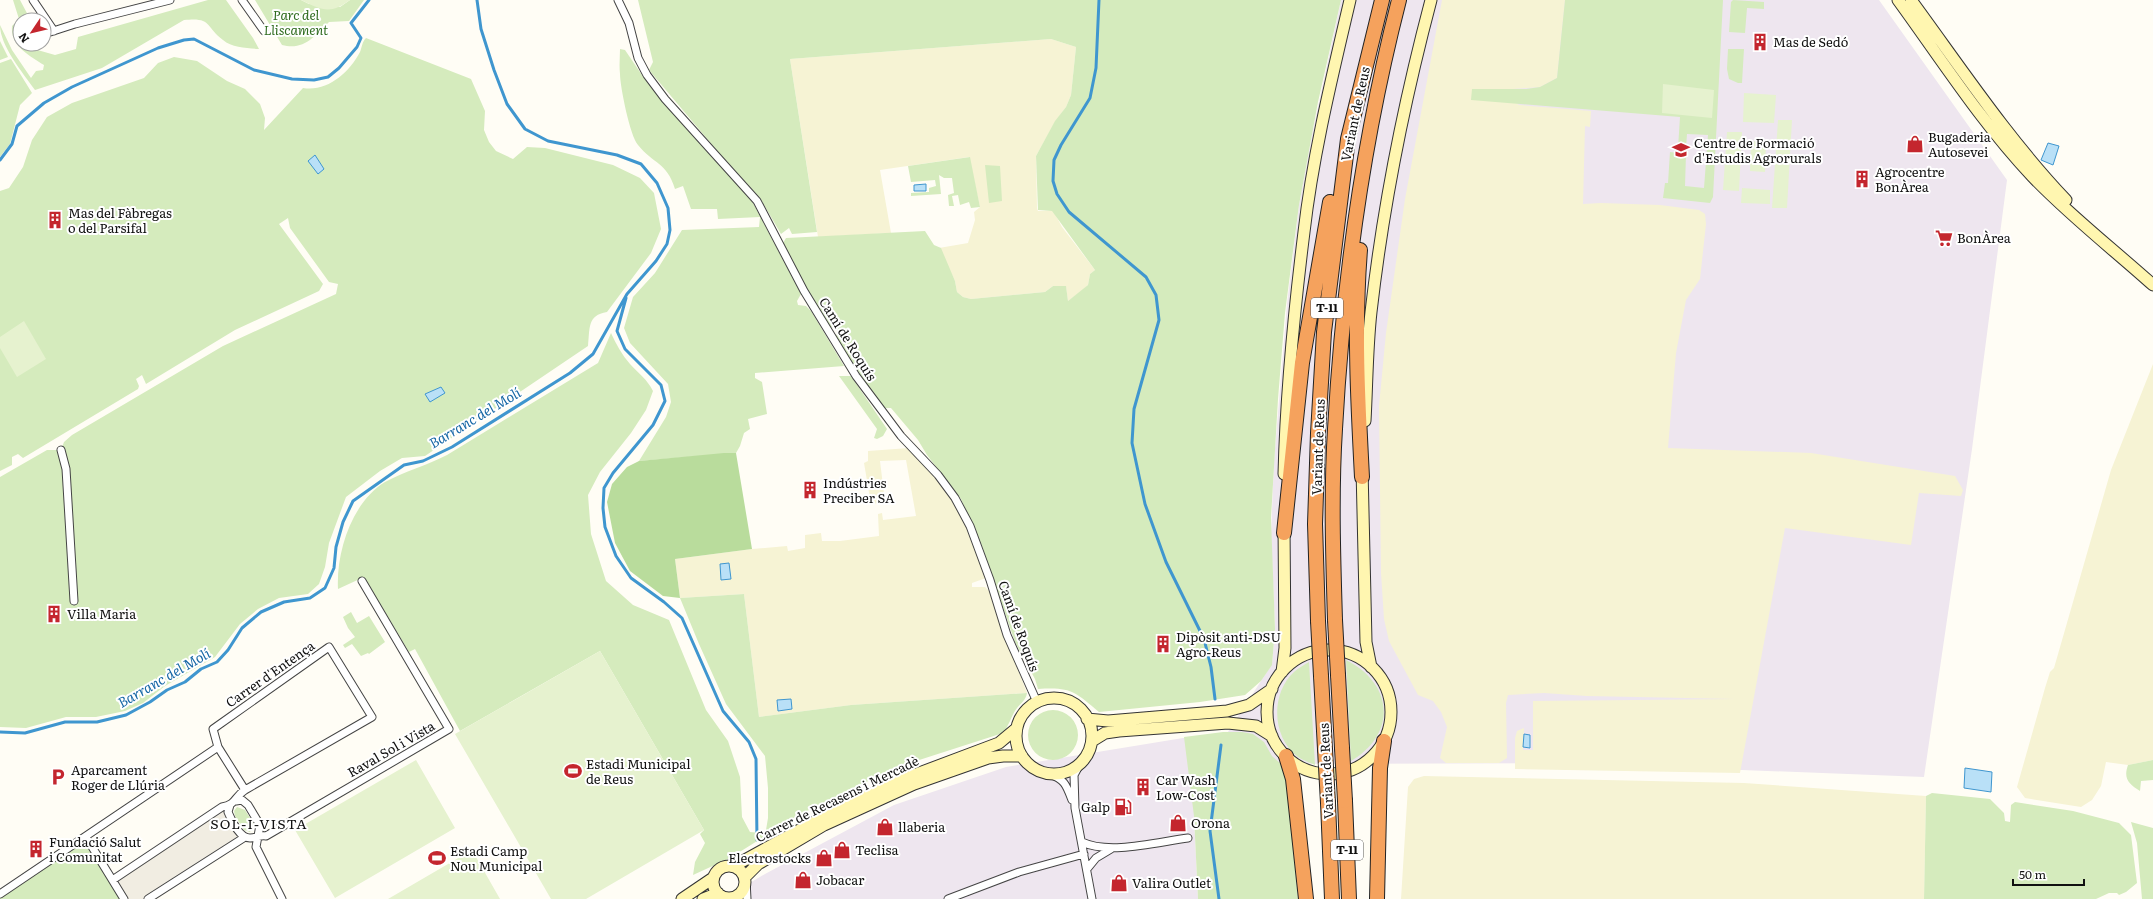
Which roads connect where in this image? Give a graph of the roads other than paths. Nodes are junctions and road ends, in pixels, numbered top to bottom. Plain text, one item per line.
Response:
1 (33, 0) edge
2 (170, 0) edge
3 (242, 0) edge
4 (618, 0) edge
5 (1350, 0) edge
6 (1382, 0) edge
7 (1398, 0) edge
8 (1431, 0) edge
9 (1898, 0) edge
10 (1910, 1) edge
11 (1933, 29) junction
12 (54, 31) joint
13 (264, 31) dead end
14 (1373, 122) junction
15 (1997, 135) junction
16 (1348, 139) junction
17 (2118, 254) junction
18 (2153, 285) edge
19 (61, 450) dead end
20 (1362, 477) junction
21 (1284, 533) junction
22 (362, 582) dead end
23 (74, 601) dead end
24 (1371, 667) junction
25 (1282, 672) junction
26 (1272, 689) junction
27 (1037, 702) junction
28 (1087, 719) junction
29 (1017, 728) junction
30 (1272, 736) junction
31 (1092, 741) junction
32 (1384, 741) junction
33 (218, 747) junction
34 (1022, 756) junction
35 (1286, 756) junction
36 (1081, 762) junction
37 (1048, 773) junction
38 (245, 790) junction
39 (233, 803) junction
40 (1075, 808) junction
41 (258, 835) junction
42 (86, 837) junction
43 (244, 837) junction
44 (1188, 838) dead end
45 (1082, 842) junction
46 (1112, 849) junction
47 (1084, 854) junction
48 (734, 866) junction
49 (1087, 868) junction
50 (714, 878) junction
51 (114, 879) junction
52 (745, 879) junction
53 (718, 893) junction
54 (0, 894) edge
55 (280, 898) edge
56 (736, 898) edge
57 (124, 899) edge
58 (148, 899) edge
59 (682, 899) edge
60 (703, 899) edge
61 (747, 899) edge
62 (948, 899) edge
63 (1092, 899) edge
64 (1306, 899) edge
65 (1332, 899) edge
66 (1350, 899) edge
67 (1376, 899) edge

1 - 12 street
2 - 12 street
3 - 13 street
4 - 27 street, Camí de Roquís
5 - 21 street
6 - 16 highway, Variant de Reus / T-11
7 - 14 highway, Variant de Reus / T-11
8 - 20 street
9 - 15 street
10 - 11 street
11 - 15 street
11 - 17 street
14 - 20 highway
14 - 66 highway, Variant de Reus / T-11, bridge
15 - 17 street
16 - 21 highway
16 - 65 highway, Variant de Reus / T-11, bridge
17 - 18 street
19 - 23 street
20 - 24 street
21 - 25 street
22 - 41 street, Raval Sol i Vista
24 - 25 street
24 - 32 street
25 - 26 street
26 - 28 street
26 - 30 street
27 - 28 street
27 - 29 street
28 - 31 street
29 - 34 street
29 - 48 street, Carrer de Recasens i Mercadè
30 - 31 street
30 - 35 street
31 - 36 street
32 - 35 street
32 - 67 highway
33 - 38 street
33 - 38 street, Carrer d'Entença
33 - 42 street
34 - 37 street
34 - 52 street, Carrer de Recasens i Mercadè
35 - 64 highway
36 - 37 street
36 - 40 street
37 - 40 street
38 - 39 street
39 - 41 street
39 - 43 street
39 - 51 street
40 - 45 street
41 - 43 street
41 - 55 street
42 - 51 street
42 - 54 street
43 - 58 street
44 - 46 street
45 - 46 street
45 - 47 street
46 - 49 street
47 - 49 street
47 - 62 street
48 - 50 street
48 - 52 street
49 - 63 street
50 - 53 street
50 - 59 street
51 - 57 street
52 - 56 street
52 - 61 street
53 - 56 street
53 - 60 street

